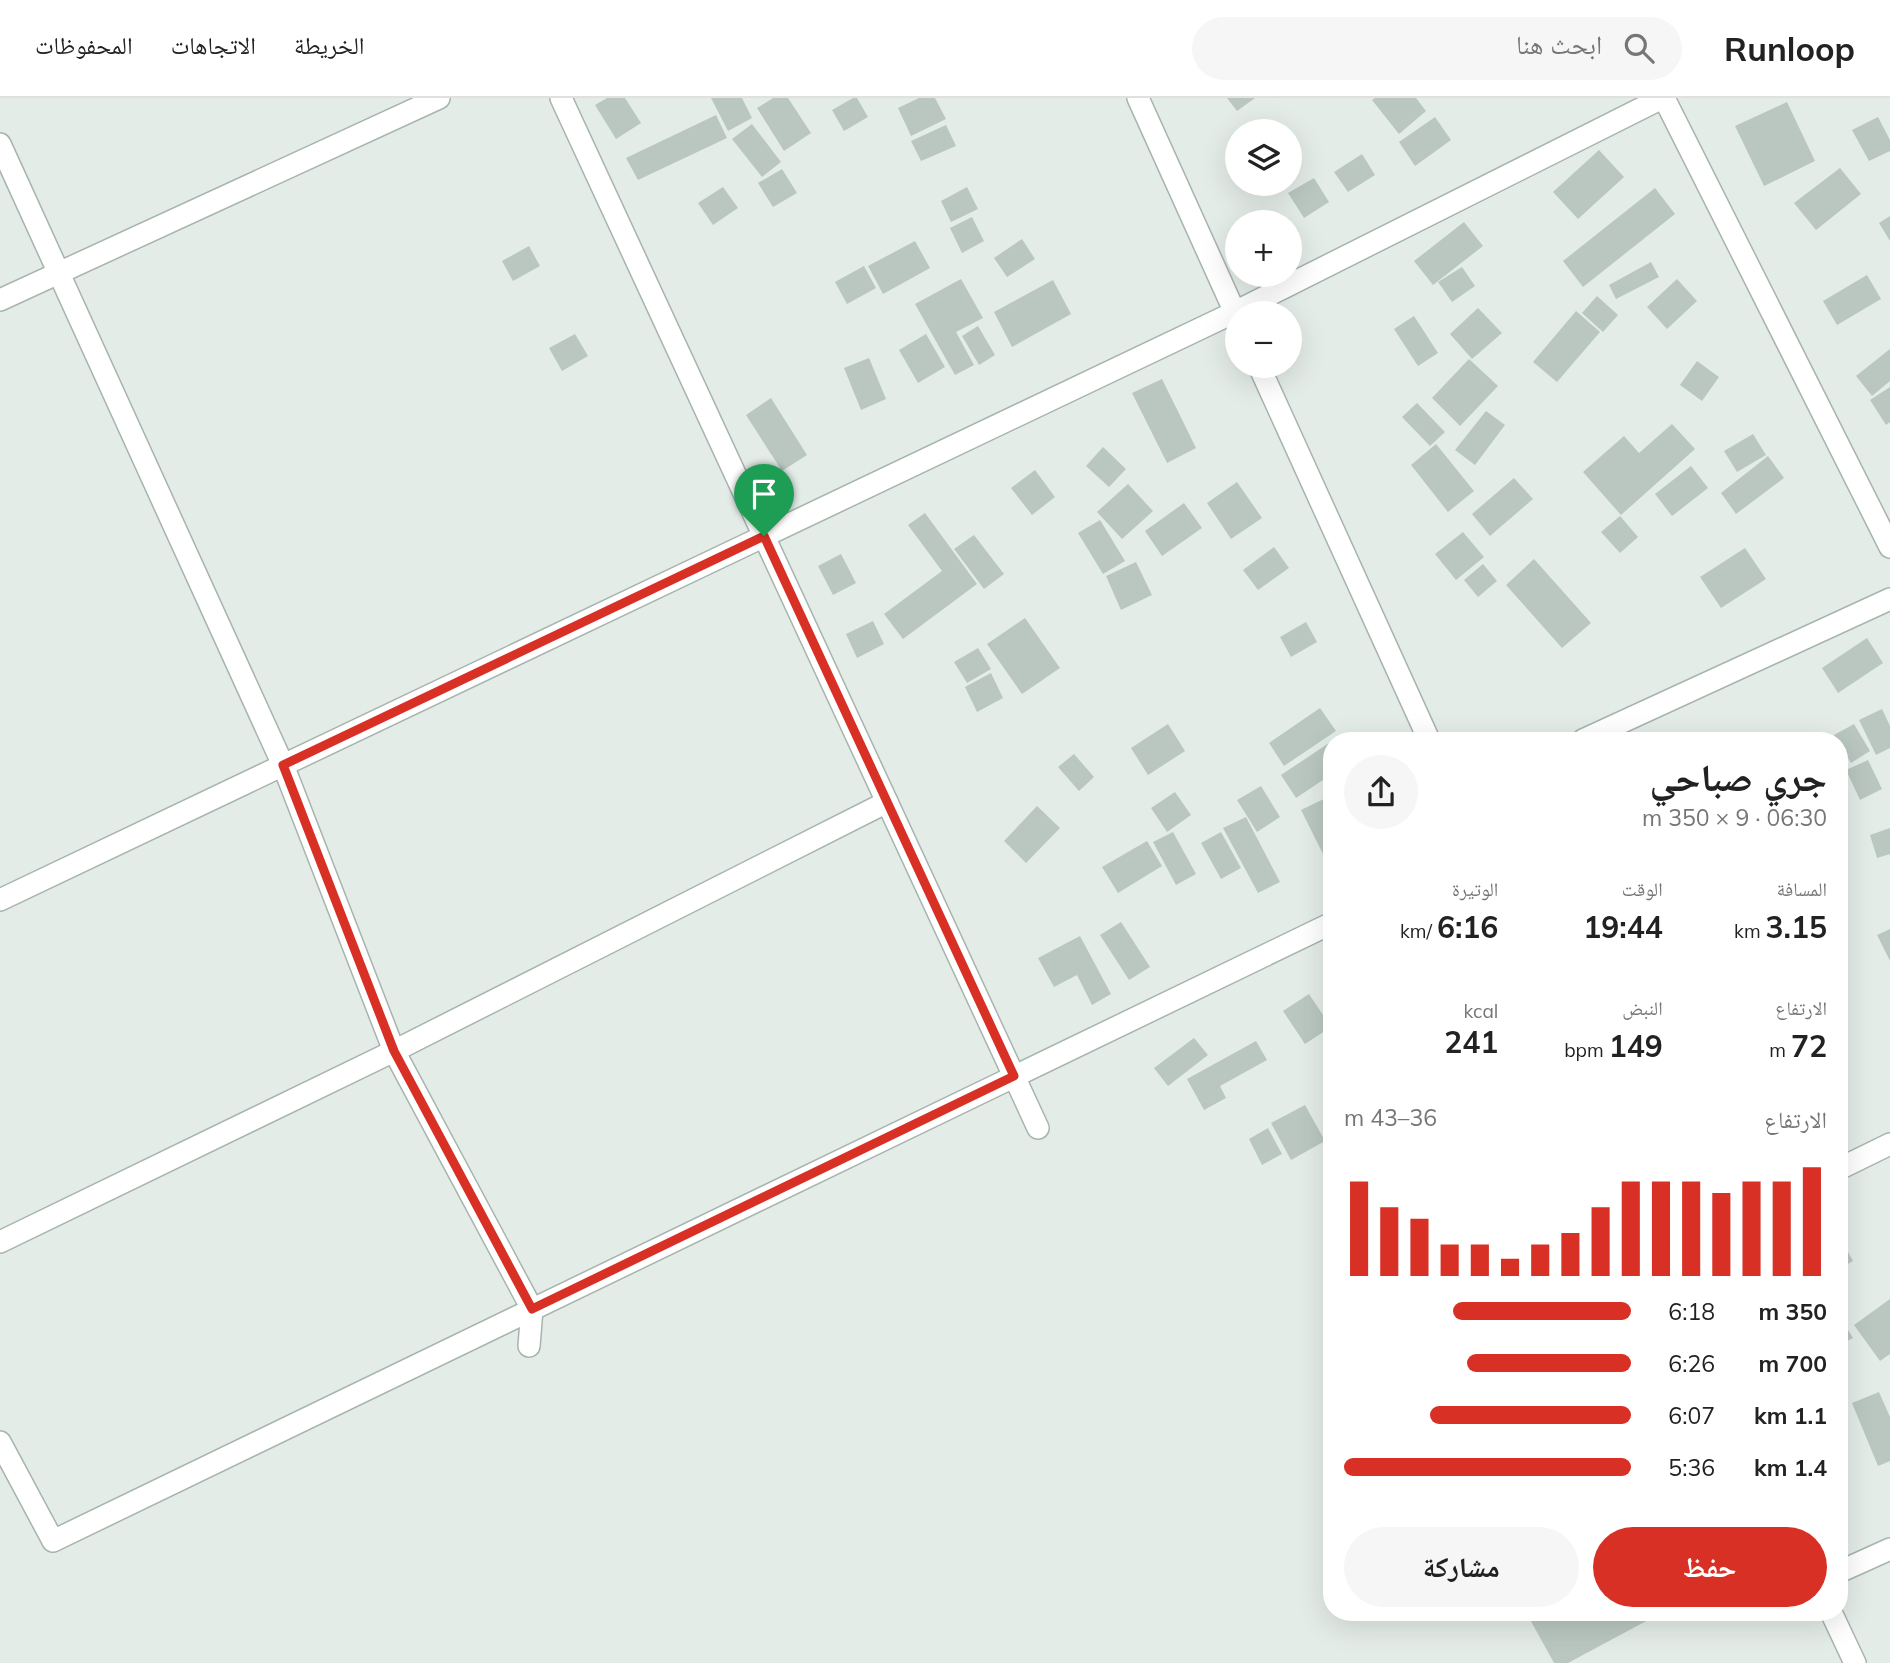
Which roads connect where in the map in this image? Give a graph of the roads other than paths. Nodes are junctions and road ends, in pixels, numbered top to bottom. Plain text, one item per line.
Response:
1 (439, 98) edge
2 (561, 98) edge
3 (1138, 98) edge
4 (1663, 98) edge
5 (0, 144) edge
6 (59, 273) junction
7 (0, 300) edge
8 (1230, 301) edge
9 (1264, 301) edge
10 (1225, 320) edge
11 (1264, 378) edge
12 (764, 536) junction
13 (1890, 547) edge
14 (1890, 599) edge
15 (1425, 732) edge
16 (1600, 732) edge
17 (283, 765) junction
18 (887, 802) junction
19 (0, 900) edge
20 (1323, 927) edge
21 (394, 1051) junction
22 (1014, 1076) junction
23 (1038, 1128) dead end
24 (1890, 1144) edge
25 (1848, 1164) edge
26 (0, 1242) edge
27 (532, 1309) junction
28 (528, 1346) dead end
29 (0, 1442) edge
30 (1890, 1549) edge
31 (1848, 1569) edge
32 (1835, 1621) edge
33 (1856, 1663) edge

1 - 6 street
2 - 12 street
3 - 8 street
4 - 9 street
4 - 13 street
5 - 6 street
6 - 7 street
6 - 17 street
10 - 12 street
11 - 15 street
12 - 17 street
12 - 18 street
14 - 16 street
17 - 19 street
17 - 21 street
18 - 21 street
18 - 22 street
20 - 22 street
21 - 26 street
21 - 27 street
22 - 23 street
22 - 27 street
24 - 25 street
27 - 28 street
27 - 29 street
30 - 31 street
32 - 33 street

